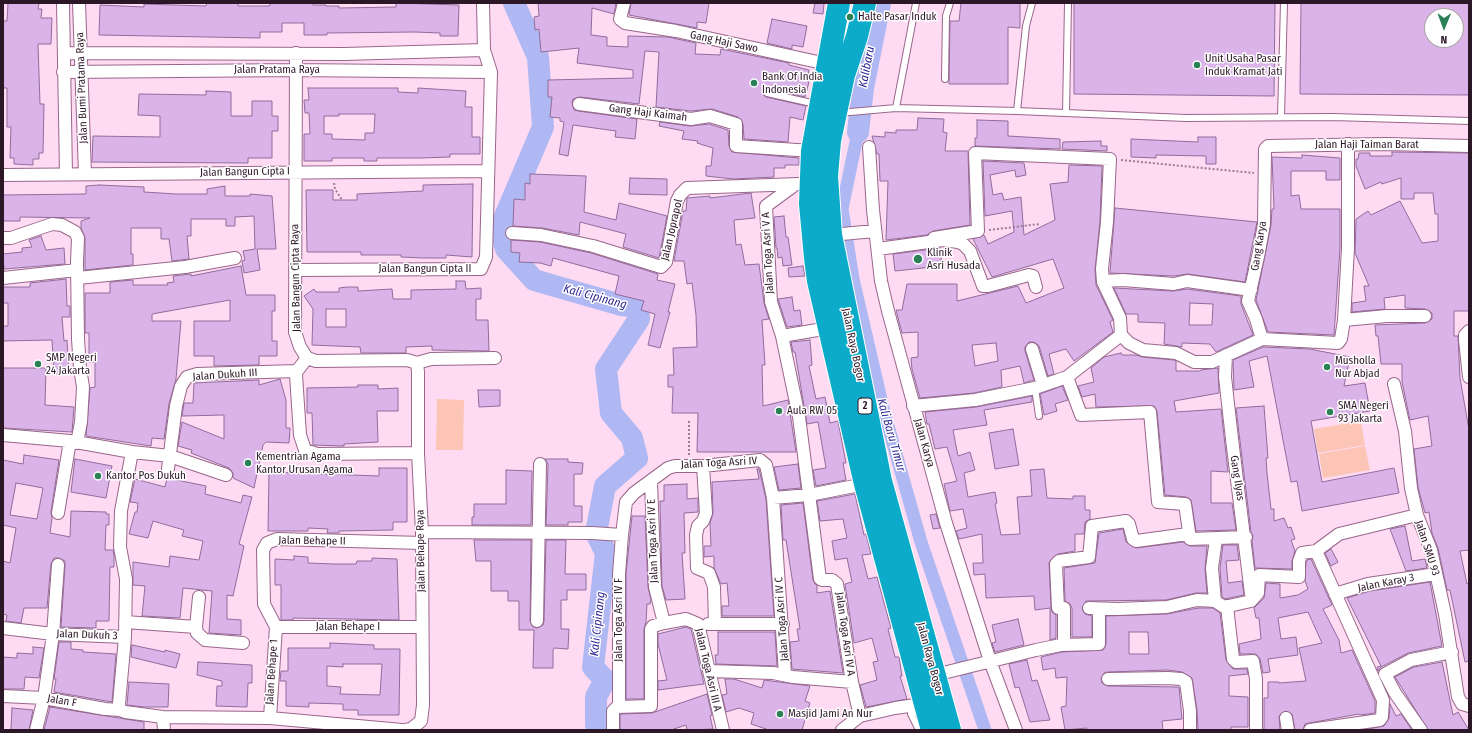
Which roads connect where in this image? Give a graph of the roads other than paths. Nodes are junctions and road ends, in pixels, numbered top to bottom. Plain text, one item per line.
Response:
1 (62, 3) edge
2 (79, 3) edge
3 (483, 3) edge
4 (624, 3) edge
5 (839, 3) edge
6 (865, 3) edge
7 (916, 3) edge
8 (950, 3) edge
9 (1032, 3) edge
10 (1068, 3) edge
11 (1284, 3) edge
12 (484, 50) junction
13 (64, 53) junction
14 (81, 53) junction
15 (296, 53) junction
16 (827, 64) junction
17 (296, 70) junction
18 (63, 72) junction
19 (80, 72) junction
20 (491, 72) junction
21 (945, 79) dead end
22 (767, 93) dead end
23 (579, 104) dead end
24 (896, 108) junction
25 (828, 109) junction
26 (1017, 111) junction
27 (1066, 113) junction
28 (1281, 117) junction
29 (1469, 120) edge
30 (1348, 144) junction
31 (1469, 146) edge
32 (869, 147) dead end
33 (1265, 149) joint
34 (812, 151) junction
35 (488, 171) junction
36 (296, 172) junction
37 (66, 174) junction
38 (85, 174) junction
39 (3, 175) edge
40 (803, 184) junction
41 (875, 231) junction
42 (512, 233) dead end
43 (834, 235) junction
44 (3, 238) edge
45 (932, 242) junction
46 (878, 249) junction
47 (235, 258) dead end
48 (295, 270) junction
49 (78, 274) junction
50 (3, 278) edge
51 (1103, 281) junction
52 (1036, 287) dead end
53 (1250, 290) junction
54 (1425, 316) dead end
55 (1344, 320) junction
56 (829, 328) junction
57 (1121, 335) junction
58 (782, 336) junction
59 (1467, 336) edge
60 (1262, 339) junction
61 (1032, 349) dead end
62 (1226, 355) junction
63 (307, 358) junction
64 (496, 358) dead end
65 (417, 363) junction
66 (297, 371) junction
67 (1067, 377) junction
68 (1469, 377) edge
69 (1394, 384) dead end
70 (1039, 387) junction
71 (913, 406) junction
72 (1039, 416) dead end
73 (3, 435) edge
74 (74, 442) junction
75 (132, 452) junction
76 (418, 453) junction
77 (170, 456) junction
78 (540, 464) dead end
79 (703, 466) junction
80 (168, 470) dead end
81 (226, 475) dead end
82 (652, 482) junction
83 (865, 484) junction
84 (809, 495) junction
85 (773, 498) junction
86 (58, 512) dead end
87 (1417, 515) junction
88 (537, 533) junction
89 (1188, 534) junction
90 (622, 535) junction
91 (422, 537) junction
92 (1246, 537) junction
93 (1216, 538) junction
94 (1316, 551) junction
95 (58, 565) dead end
96 (1436, 574) junction
97 (1335, 594) junction
98 (199, 596) dead end
99 (1215, 601) junction
100 (1252, 601) junction
101 (1227, 606) junction
102 (537, 621) dead end
103 (125, 622) junction
104 (664, 623) junction
105 (698, 624) junction
106 (715, 624) junction
107 (783, 624) junction
108 (196, 627) junction
109 (276, 627) junction
110 (421, 627) junction
111 (3, 628) edge
112 (53, 634) junction
113 (125, 637) junction
114 (243, 643) dead end
115 (1064, 645) junction
116 (1452, 652) junction
117 (990, 662) junction
118 (709, 671) junction
119 (785, 674) junction
120 (933, 675) junction
121 (1108, 678) dead end
122 (852, 682) junction
123 (1395, 693) junction
124 (3, 696) edge
125 (44, 698) junction
126 (1383, 700) junction
127 (619, 706) junction
128 (1469, 706) edge
129 (120, 710) junction
130 (933, 713) edge
131 (860, 716) junction
132 (163, 717) junction
133 (270, 718) junction
134 (36, 730) edge
135 (164, 730) edge
136 (402, 730) edge
137 (405, 730) edge
138 (613, 730) edge
139 (722, 730) edge
140 (842, 730) edge
141 (950, 730) edge
142 (1016, 730) edge
143 (1190, 730) edge
144 (1256, 730) edge
145 (1310, 730) edge
146 (1421, 730) edge

1 - 13 street, Jalan Bumi Pratama Raya
2 - 14 street, Jalan Bumi Pratama Raya
3 - 12 street
4 - 16 street, Gang Haji Sawo
5 - 16 highway, Jalan Raya Bogor / 2
6 - 25 highway, Jalan Raya Bogor / 2
7 - 24 lane
8 - 21 lane
9 - 26 lane
10 - 27 lane
11 - 28 lane
12 - 15 street, Jalan Pratama Raya
12 - 20 street
13 - 14 street, Jalan Pratama Raya
13 - 18 street, Jalan Bumi Pratama Raya
14 - 15 street, Jalan Pratama Raya
14 - 19 street, Jalan Bumi Pratama Raya
15 - 17 street, Jalan Bangun Cipta Raya
16 - 25 highway, Jalan Raya Bogor / 2
17 - 19 street, Jalan Pratama Raya
17 - 20 street, Jalan Pratama Raya
17 - 36 street, Jalan Bangun Cipta Raya
18 - 19 street, Jalan Pratama Raya
18 - 37 street, Jalan Bumi Pratama Raya
19 - 38 street, Jalan Bumi Pratama Raya
20 - 35 street
22 - 25 lane
23 - 34 street, Gang Haji Kaimah
24 - 25 lane
24 - 26 lane
25 - 34 highway, Jalan Raya Bogor / 2
25 - 43 highway, Jalan Raya Bogor / 2
26 - 27 lane
27 - 28 lane
28 - 29 lane
30 - 31 street, Jalan Haji Taiman Barat
30 - 33 street, Jalan Haji Taiman Barat
30 - 55 street
32 - 41 street, Jalan Karya
33 - 53 street, Gang Karya
34 - 40 highway, Jalan Raya Bogor / 2
35 - 36 street, Jalan Bangun Cipta I
35 - 48 street, Jalan Bangun Cipta II
36 - 38 street, Jalan Bangun Cipta I
36 - 48 street, Jalan Bangun Cipta Raya
37 - 38 street, Jalan Bangun Cipta I
37 - 39 street, Jalan Bangun Cipta I
40 - 42 street, Jalan Joprapol
40 - 56 highway, Jalan Raya Bogor / 2
40 - 58 street, Jalan Toga Asri V A
41 - 43 street
41 - 46 street, Jalan Karya
43 - 120 highway, Jalan Raya Bogor / 2
44 - 49 street
45 - 46 street
45 - 51 street
45 - 52 street
46 - 71 street, Jalan Karya
47 - 49 street
48 - 63 street, Jalan Bangun Cipta Raya
49 - 50 street
49 - 74 street
51 - 53 street
51 - 57 street
53 - 60 street, Gang Karya
54 - 55 street
55 - 60 street
56 - 58 street
56 - 83 highway, Jalan Raya Bogor / 2
57 - 62 street
57 - 67 street
58 - 84 street
59 - 68 street
60 - 62 street
61 - 70 street
62 - 92 street, Gang Ilyas
63 - 65 street
63 - 66 street
64 - 65 street
65 - 76 street, Jalan Behape Raya
66 - 76 street
66 - 77 street, Jalan Dukuh III
67 - 70 street
67 - 89 street
69 - 87 street, Jalan SMU 93
70 - 71 street
70 - 72 lane
71 - 117 street, Jalan Karya
73 - 74 street
74 - 75 street
74 - 86 street
75 - 77 street
75 - 103 street
76 - 91 street, Jalan Behape Raya
77 - 80 street, Jalan Dukuh III
77 - 81 street
78 - 88 street
79 - 82 street, Jalan Toga Asri IV
79 - 85 street, Jalan Toga Asri IV
79 - 106 street
82 - 90 street, Jalan Toga Asri IV
82 - 104 street, Jalan Toga Asri IV E
83 - 84 street
83 - 120 highway, Jalan Raya Bogor / 2
84 - 85 street
84 - 122 street, Jalan Toga Asri IV A
85 - 107 street, Jalan Toga Asri IV C
87 - 94 street
87 - 96 street, Jalan SMU 93
88 - 90 street
88 - 91 street
88 - 102 street
89 - 93 street
89 - 115 street
90 - 127 street, Jalan Toga Asri IV F
91 - 109 street, Jalan Behape II
91 - 110 street, Jalan Behape Raya
92 - 93 street
92 - 100 street, Gang Ilyas
93 - 99 street
94 - 97 street
94 - 100 street
95 - 112 street
96 - 97 street, Jalan Karay 3
96 - 116 street, Jalan SMU 93
97 - 126 street
98 - 108 street
99 - 101 street
99 - 115 street
100 - 101 street
101 - 144 street
103 - 108 street
103 - 113 street
104 - 105 street, Jalan Toga Asri III A
104 - 127 street, Jalan Toga Asri III A
105 - 106 street
105 - 118 street, Jalan Toga Asri III A
106 - 107 street
107 - 119 street, Jalan Toga Asri IV C
108 - 114 street
109 - 110 street, Jalan Behape I
109 - 133 street, Jalan Behape 1
110 - 137 street, Jalan Behape Raya
111 - 112 street, Jalan Dukuh 3
112 - 113 street, Jalan Dukuh 3
112 - 125 street
113 - 129 street, Jalan Dukuh 3
115 - 117 street
116 - 123 street
116 - 128 street, Jalan SMU 93
117 - 120 street
117 - 142 street, Jalan Karya
118 - 119 street
118 - 139 street, Jalan Toga Asri III A
119 - 122 street, Jalan Toga Asri IV C
120 - 130 highway, Jalan Raya Bogor / 2
121 - 143 street
122 - 131 street, Jalan Toga Asri IV A
123 - 126 street
123 - 146 street
124 - 125 street, Jalan F
125 - 129 street, Jalan F
125 - 134 street
126 - 145 street
127 - 138 street, Jalan Toga Asri IV F
129 - 132 street
130 - 131 street
130 - 141 highway, Jalan Raya Bogor / 2
131 - 140 street
132 - 133 street
132 - 135 street
133 - 136 street

